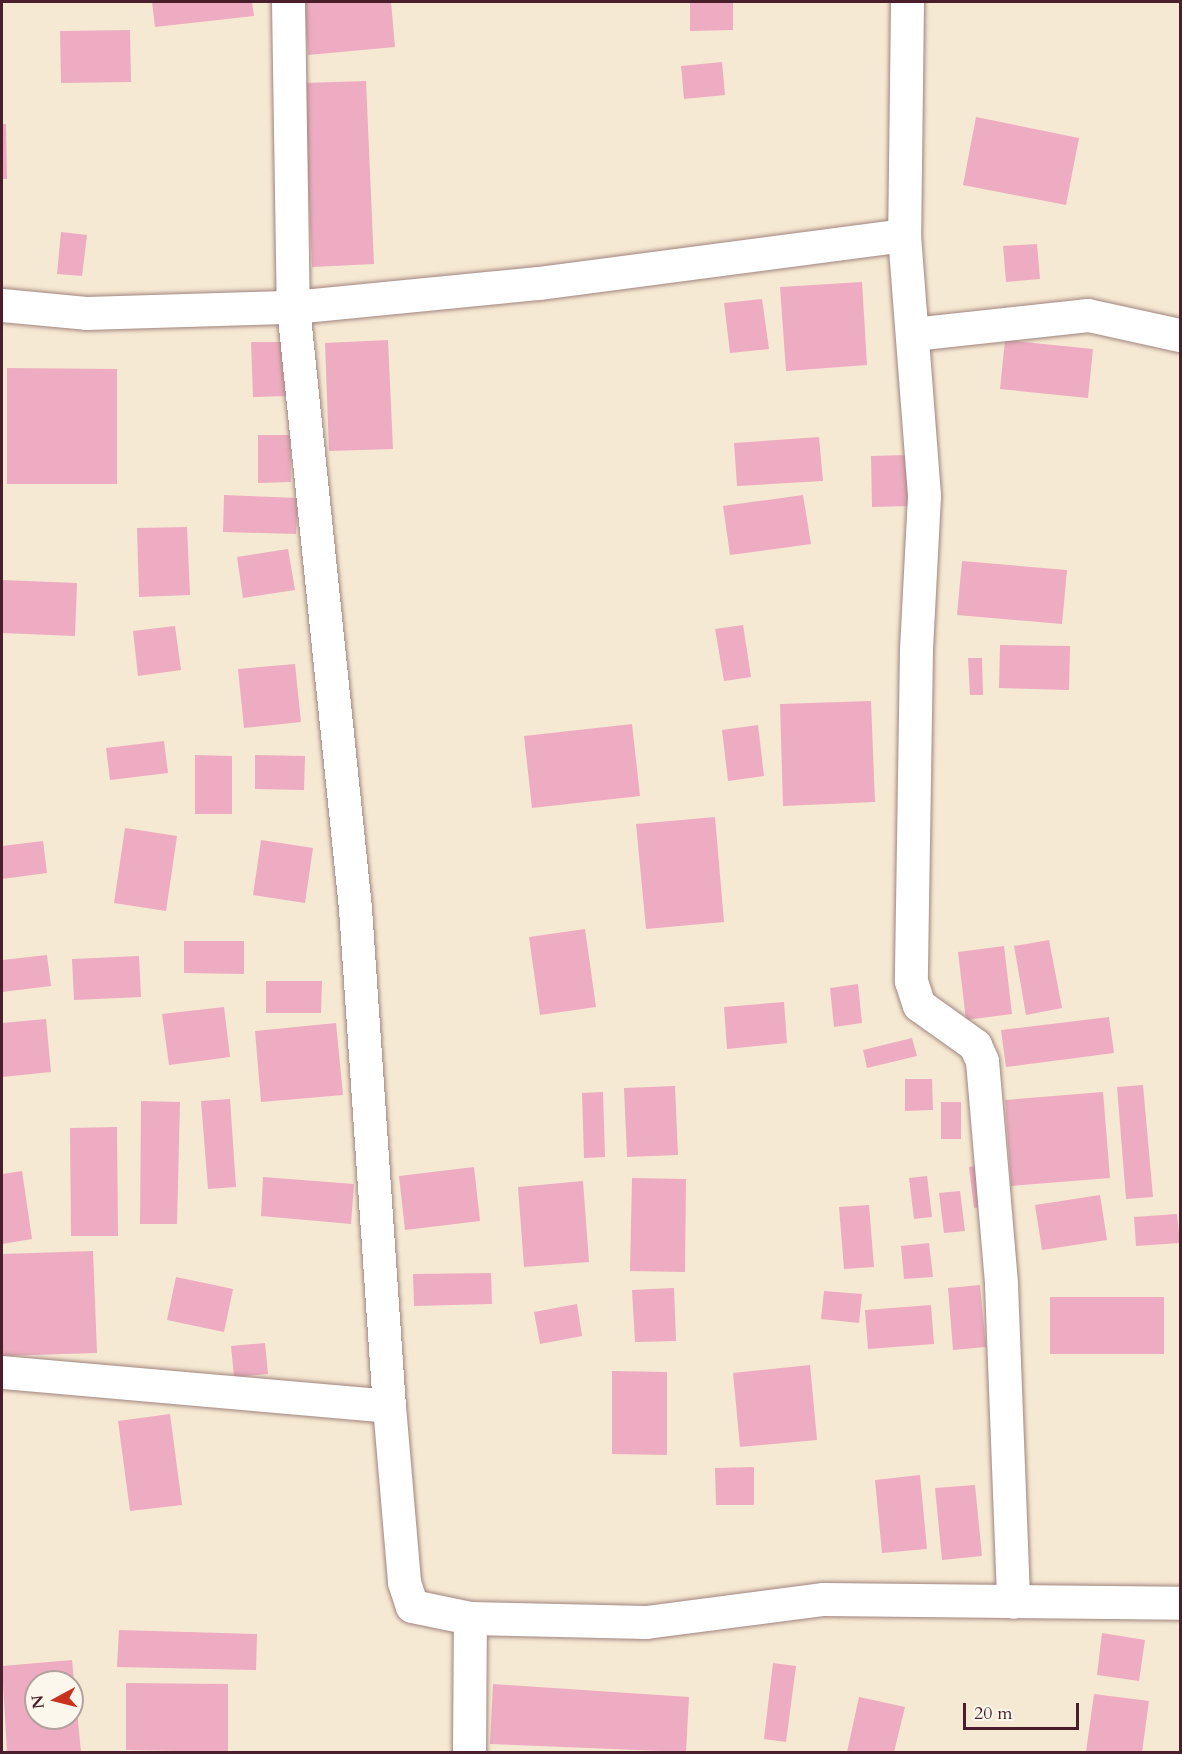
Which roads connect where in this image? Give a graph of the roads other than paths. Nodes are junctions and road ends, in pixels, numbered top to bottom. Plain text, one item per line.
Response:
1 (288, 2) edge
2 (907, 2) edge
3 (904, 234) junction
4 (2, 305) edge
5 (293, 307) junction
6 (913, 334) junction
7 (1180, 334) edge
8 (2, 1372) edge
9 (389, 1406) junction
10 (1013, 1602) junction
11 (1180, 1603) edge
12 (470, 1618) junction
13 (469, 1752) edge

1 - 5 street
2 - 3 street
3 - 5 street
3 - 6 street
4 - 5 street
5 - 9 street
6 - 7 street
6 - 10 street
8 - 9 street
9 - 12 street
10 - 11 street
10 - 12 street
12 - 13 street

